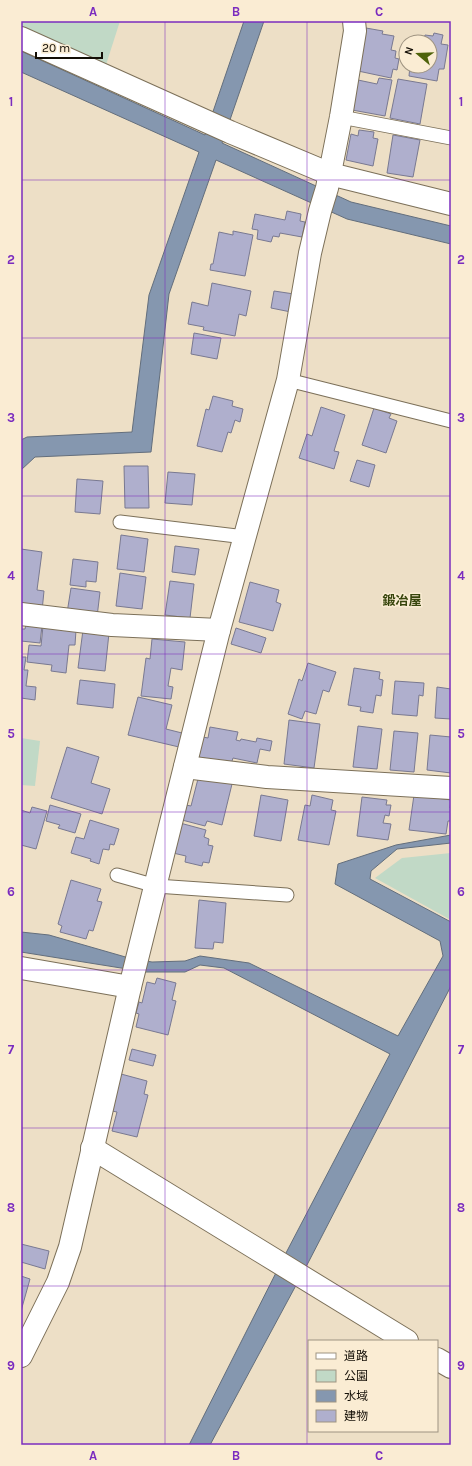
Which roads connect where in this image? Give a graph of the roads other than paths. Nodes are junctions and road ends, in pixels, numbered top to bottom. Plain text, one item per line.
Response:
1 (354, 21) edge
2 (21, 38) edge
3 (341, 117) junction
4 (451, 138) edge
5 (328, 181) junction
6 (451, 204) edge
7 (288, 380) junction
8 (451, 421) edge
9 (120, 522) dead end
10 (245, 537) junction
11 (21, 614) edge
12 (219, 630) junction
13 (186, 767) junction
14 (451, 788) edge
15 (117, 875) dead end
16 (156, 886) junction
17 (287, 896) dead end
18 (21, 968) edge
19 (134, 973) junction
20 (92, 1148) junction
21 (405, 1340) edge
22 (21, 1356) edge
23 (438, 1360) edge
24 (451, 1368) edge

1 - 3 street
2 - 5 street
3 - 4 lane
3 - 5 street
5 - 6 street
5 - 7 street
7 - 8 lane
7 - 10 street
9 - 10 lane
10 - 12 street
11 - 12 street
12 - 13 street
13 - 14 street
13 - 16 street
15 - 16 lane
16 - 17 lane
16 - 19 street
18 - 19 street
19 - 20 street
20 - 21 street
20 - 22 street
23 - 24 street

